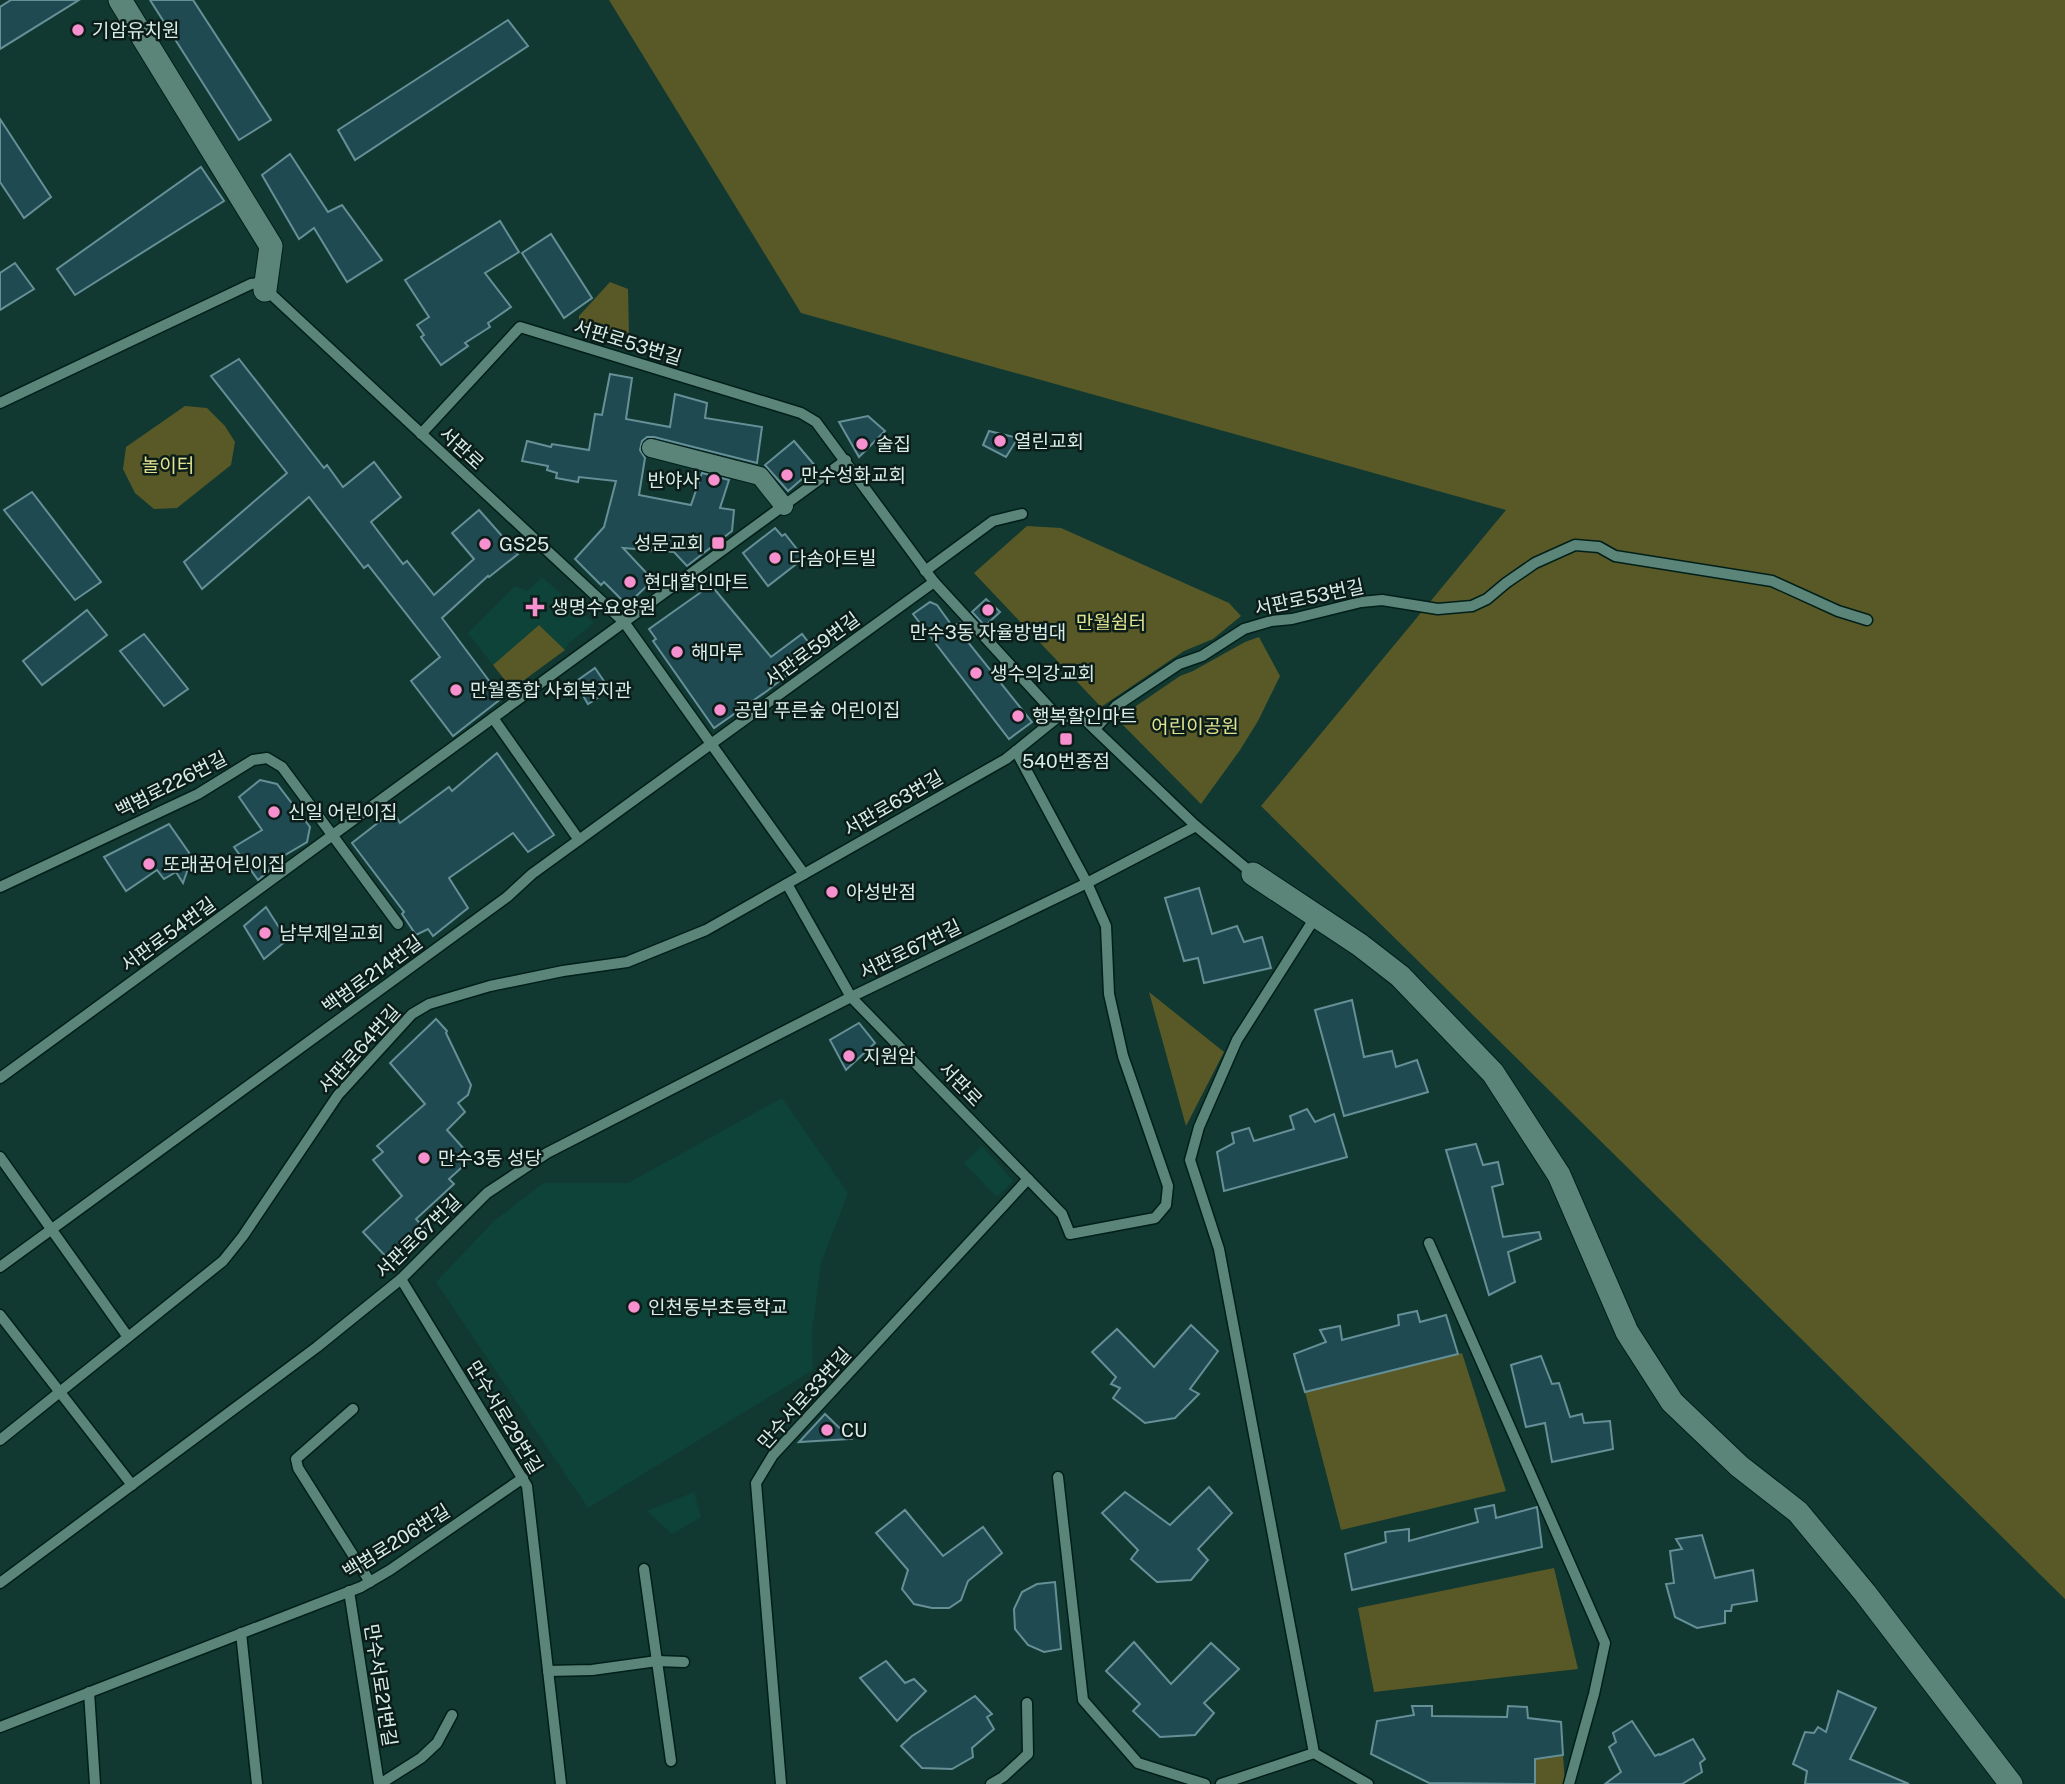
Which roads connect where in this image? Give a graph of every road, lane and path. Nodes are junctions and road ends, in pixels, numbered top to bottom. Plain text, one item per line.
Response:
1 (120, 0) edge
2 (265, 290) junction
3 (0, 403) edge
4 (421, 434) junction
5 (651, 448) dead end
6 (846, 460) junction
7 (784, 506) junction
8 (1022, 514) dead end
9 (925, 570) junction
10 (934, 582) junction
11 (1867, 620) dead end
12 (624, 622) junction
13 (1058, 717) junction
14 (493, 718) junction
15 (1095, 729) junction
16 (711, 744) junction
17 (1016, 751) junction
18 (1196, 826) junction
19 (333, 835) junction
20 (579, 840) junction
21 (804, 874) junction
22 (1253, 874) joint
23 (1087, 883) junction
24 (787, 884) junction
25 (0, 887) edge
26 (1316, 915) junction
27 (398, 924) dead end
28 (851, 997) junction
29 (0, 1078) edge
30 (0, 1157) edge
31 (1028, 1179) junction
32 (51, 1230) junction
33 (1429, 1244) dead end
34 (0, 1267) edge
35 (401, 1279) junction
36 (0, 1315) edge
37 (128, 1337) junction
38 (59, 1393) junction
39 (353, 1409) dead end
40 (0, 1440) edge
41 (1058, 1476) dead end
42 (523, 1478) junction
43 (132, 1485) junction
44 (644, 1569) dead end
45 (370, 1582) junction
46 (0, 1583) edge
47 (349, 1591) junction
48 (241, 1633) junction
49 (657, 1661) junction
50 (684, 1662) dead end
51 (548, 1671) junction
52 (89, 1692) junction
53 (1027, 1703) dead end
54 (452, 1715) dead end
55 (0, 1727) edge
56 (1314, 1753) junction
57 (671, 1761) dead end
58 (95, 1784) edge
59 (257, 1784) edge
60 (379, 1784) edge
61 (561, 1784) edge
62 (781, 1784) edge
63 (991, 1784) edge
64 (1205, 1784) edge
65 (1222, 1784) edge
66 (1368, 1784) edge
67 (1569, 1784) edge
68 (2011, 1784) edge

1 - 2 street
2 - 3 lane
2 - 4 lane, 서판로
4 - 6 lane, 서판로53번길
4 - 12 lane, 서판로
5 - 7 street
6 - 7 lane
6 - 9 lane, 서판로53번길
7 - 12 lane
8 - 9 lane
9 - 10 lane, 서판로53번길
10 - 13 lane, 서판로53번길
10 - 16 lane, 서판로59번길
11 - 15 lane, 서판로53번길
12 - 14 lane, 서판로54번길
12 - 16 lane, 서판로
13 - 15 lane
13 - 17 lane, 서판로63번길
14 - 19 lane, 서판로54번길
14 - 20 lane
15 - 18 lane
16 - 20 lane, 백범로214번길
16 - 21 lane, 서판로
17 - 21 lane, 서판로63번길
17 - 23 lane
18 - 22 lane
18 - 23 lane, 서판로67번길
19 - 25 lane, 백범로226번길
19 - 27 lane, 백범로226번길
19 - 29 lane, 서판로54번길
20 - 32 lane, 백범로214번길
21 - 24 lane, 서판로63번길
22 - 26 street
23 - 28 lane, 서판로67번길
23 - 31 lane, 서판로
24 - 28 lane, 서판로
24 - 37 lane, 서판로64번길
26 - 56 lane
26 - 68 street
28 - 31 lane, 서판로
28 - 35 lane, 서판로67번길
30 - 32 lane
31 - 62 lane, 만수서로33번길
32 - 34 lane, 백범로214번길
32 - 37 lane
33 - 67 lane
35 - 42 lane, 만수서로29번길
35 - 43 lane, 서판로67번길
36 - 38 lane
37 - 38 lane, 서판로64번길
38 - 40 lane, 서판로64번길
38 - 43 lane
39 - 45 lane
41 - 64 lane
42 - 45 lane, 백범로206번길
42 - 51 lane, 만수서로29번길
43 - 46 lane, 서판로67번길
44 - 49 lane
45 - 47 lane, 백범로206번길
47 - 48 lane, 백범로206번길
47 - 60 lane, 만수서로21번길
48 - 52 lane, 백범로206번길
48 - 59 lane
49 - 50 lane
49 - 51 lane
49 - 57 lane
51 - 61 lane, 만수서로29번길
52 - 55 lane, 백범로206번길
52 - 58 lane
53 - 63 lane
54 - 60 lane, 만수서로21번길
56 - 65 lane
56 - 66 lane

